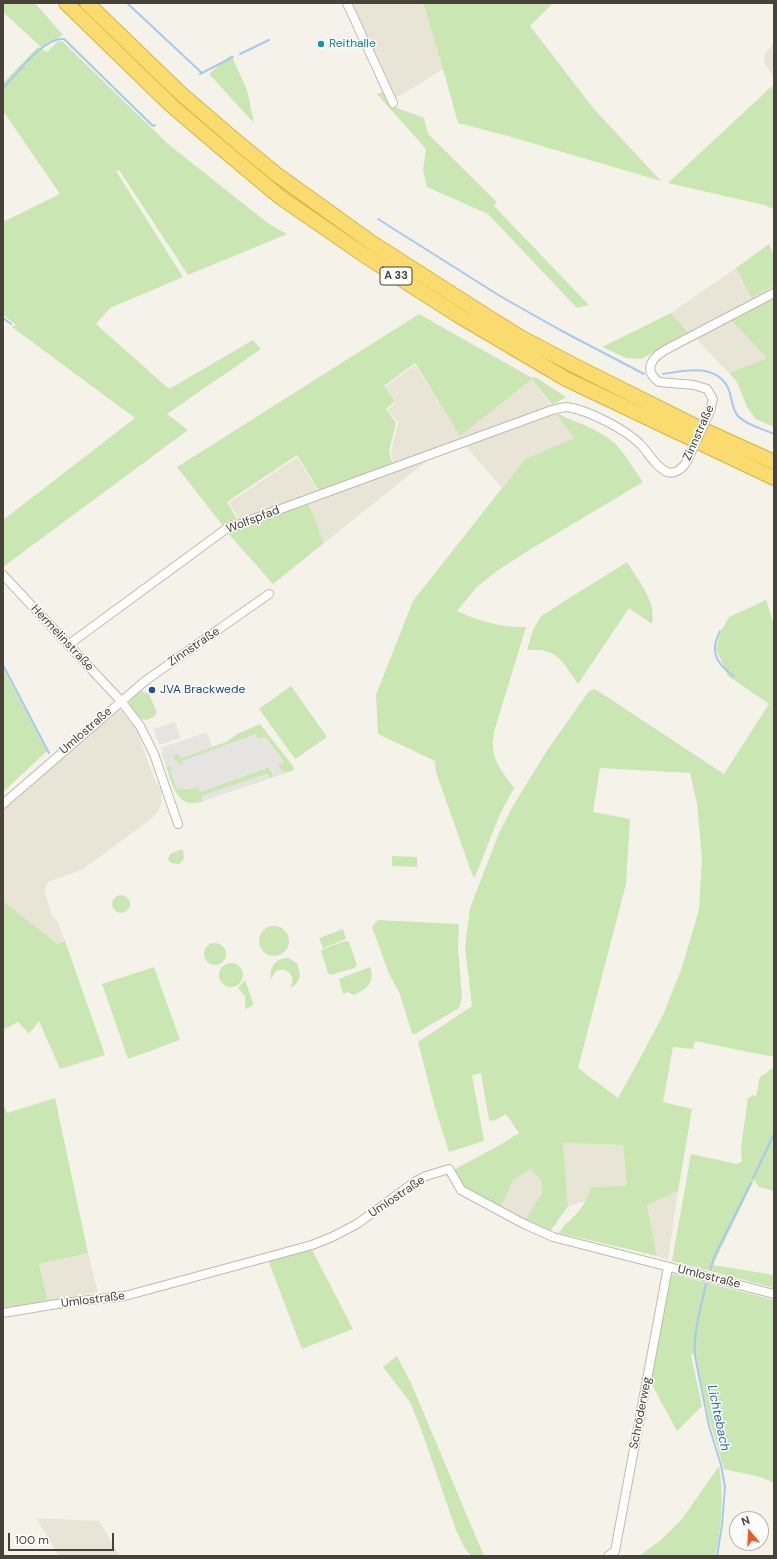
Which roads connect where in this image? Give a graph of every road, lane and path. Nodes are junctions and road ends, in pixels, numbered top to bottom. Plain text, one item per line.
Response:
1 (66, 3) edge
2 (87, 3) edge
3 (347, 3) edge
4 (393, 103) dead end
5 (774, 293) edge
6 (441, 451) joint
7 (774, 462) edge
8 (774, 478) edge
9 (3, 575) edge
10 (269, 594) dead end
11 (68, 645) junction
12 (121, 702) junction
13 (3, 804) edge
14 (178, 824) dead end
15 (668, 1267) junction
16 (774, 1294) edge
17 (3, 1313) edge
18 (608, 1556) edge

1 - 8 highway, A 33
2 - 7 highway, A 33
3 - 4 street
5 - 6 street, Zinnstraße, bridge
6 - 11 street, Wolfspfad
9 - 11 street, Hermelinstraße
10 - 12 street, Zinnstraße
11 - 12 street, Hermelinstraße
12 - 13 street, Umlostraße
12 - 14 street, Umlostraße
15 - 16 street, Umlostraße
15 - 17 street, Umlostraße
15 - 18 street, Schröderweg

